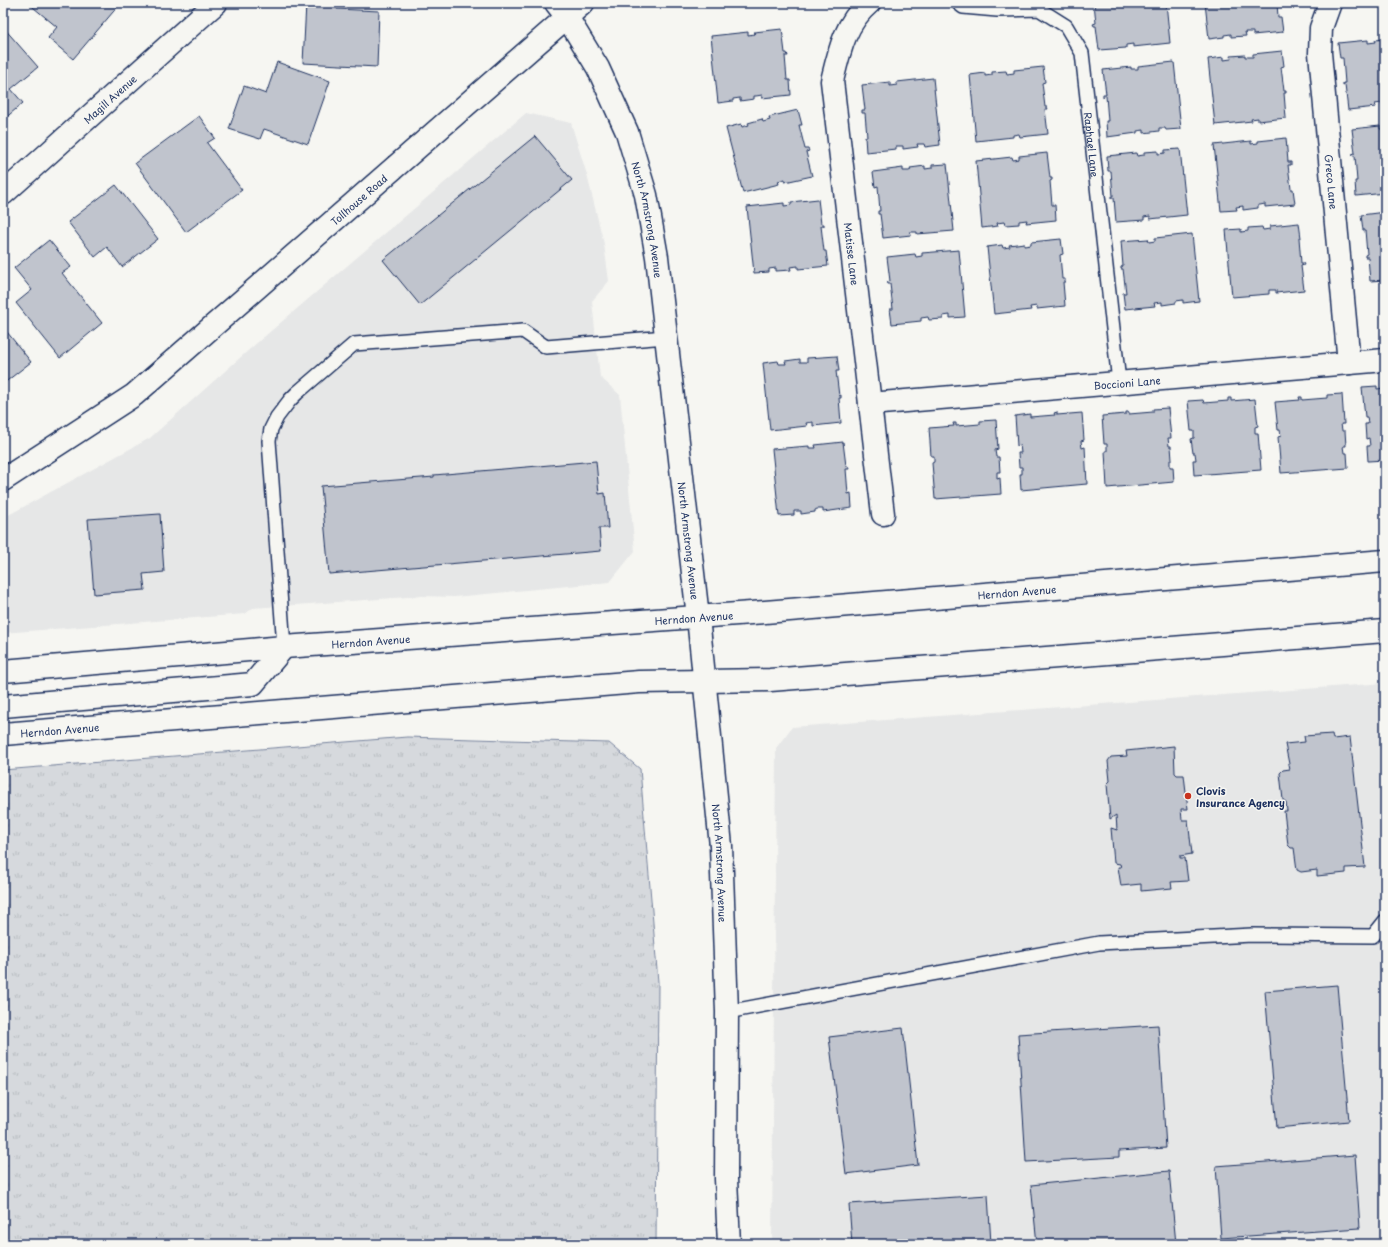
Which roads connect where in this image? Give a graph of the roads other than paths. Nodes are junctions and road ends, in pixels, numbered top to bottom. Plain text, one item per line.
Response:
1 (216, 3) edge
2 (583, 3) edge
3 (869, 3) edge
4 (958, 3) edge
5 (1330, 3) edge
6 (561, 10) edge
7 (3, 194) edge
8 (666, 337) junction
9 (1385, 360) edge
10 (1349, 363) junction
11 (1119, 382) junction
12 (870, 404) junction
13 (3, 480) edge
14 (883, 514) dead end
15 (1385, 561) edge
16 (698, 617) junction
17 (1385, 631) edge
18 (284, 647) junction
19 (3, 671) edge
20 (704, 681) junction
21 (3, 706) edge
22 (3, 734) edge
23 (1385, 921) edge
24 (727, 1012) junction
25 (729, 1244) edge

1 - 7 street, Magill Avenue
2 - 6 street, Tollhouse Road
3 - 12 street, Matisse Lane
4 - 11 lane, Raphael Lane
5 - 10 street, Greco Lane
6 - 8 street, North Armstrong Avenue
6 - 13 street, Tollhouse Road
8 - 16 street, North Armstrong Avenue
8 - 18 lane
9 - 10 street, Boccioni Lane
10 - 11 street, Boccioni Lane
11 - 12 street, Boccioni Lane
12 - 14 street, Matisse Lane
15 - 16 street, Herndon Avenue
16 - 18 street, Herndon Avenue
16 - 20 street, North Armstrong Avenue
17 - 20 street, Herndon Avenue
18 - 19 street, Herndon Avenue
18 - 21 street
20 - 22 street, Herndon Avenue
20 - 24 street, North Armstrong Avenue
23 - 24 lane
24 - 25 street, North Armstrong Avenue

